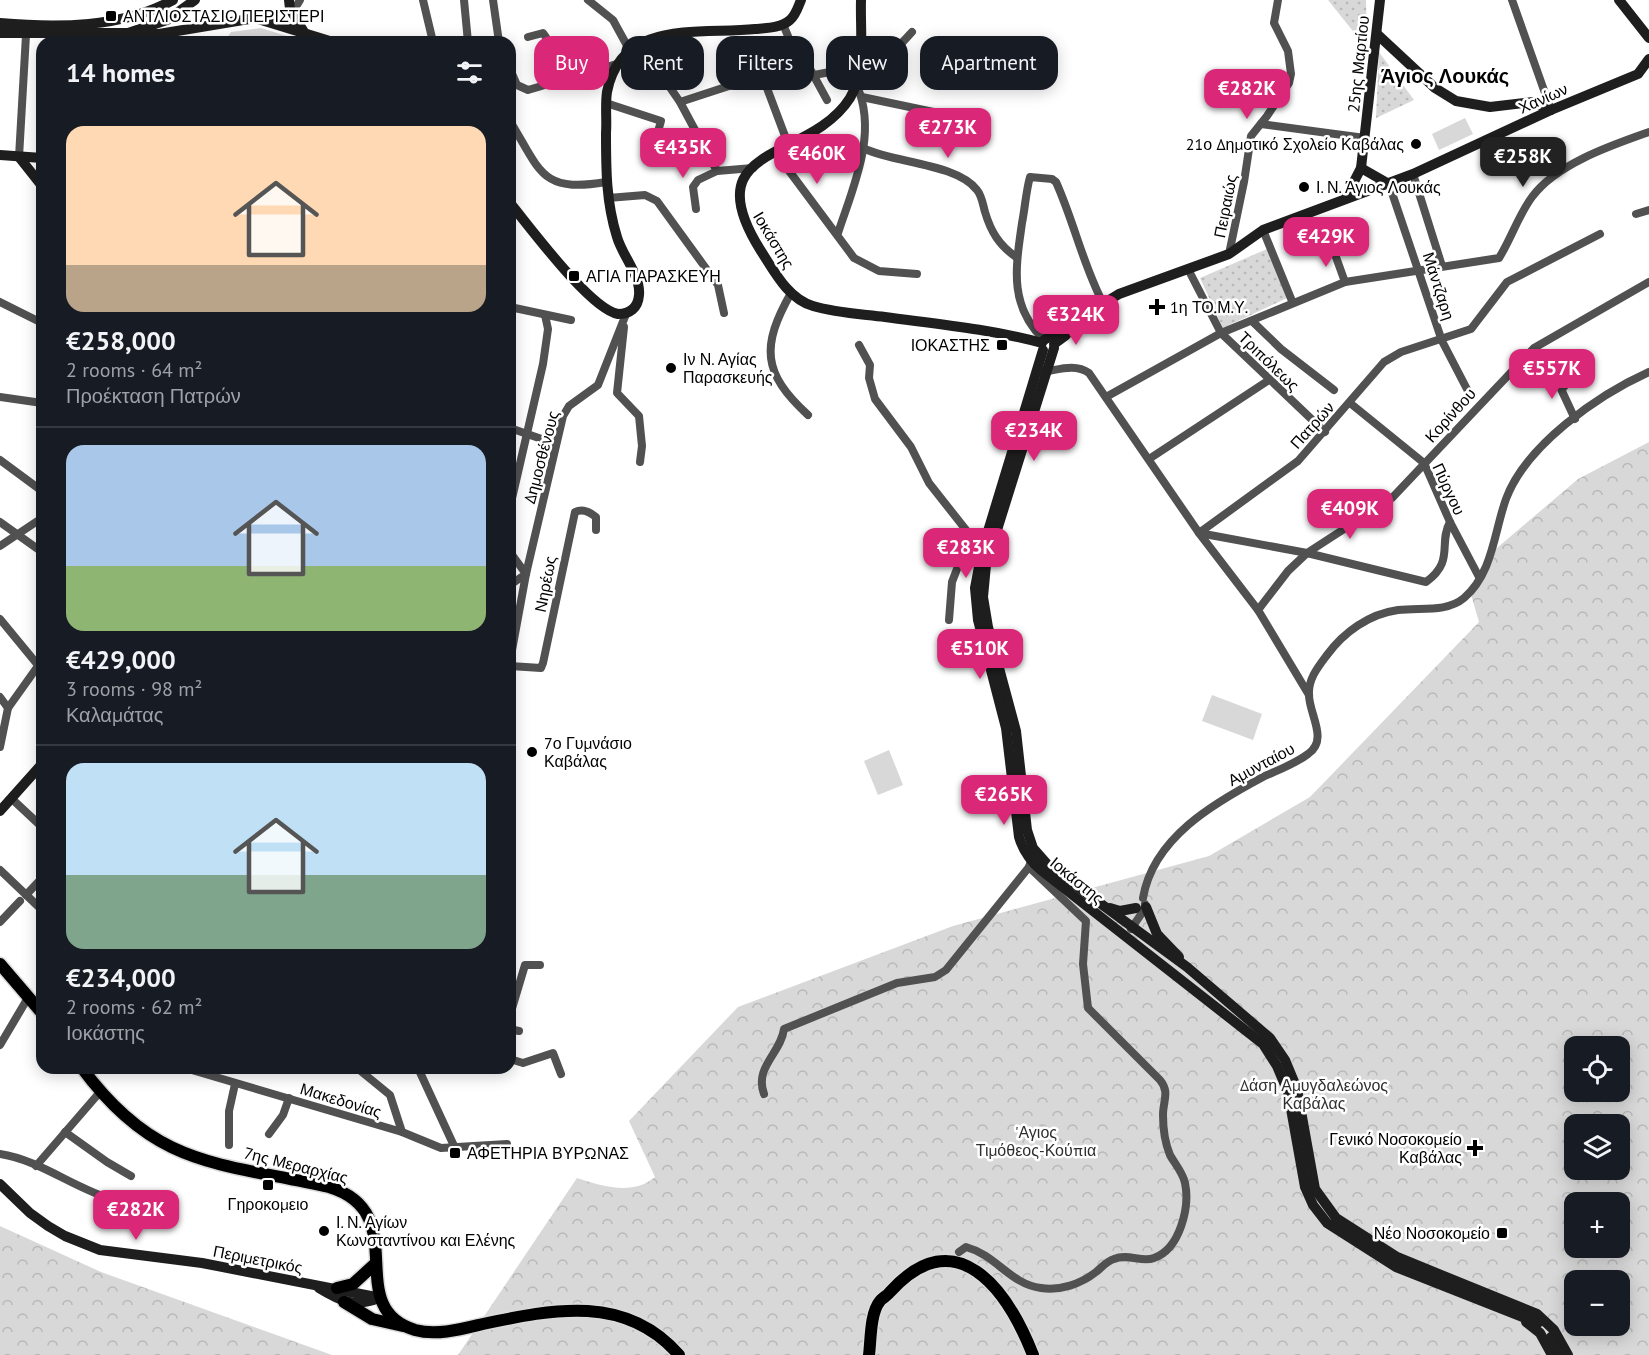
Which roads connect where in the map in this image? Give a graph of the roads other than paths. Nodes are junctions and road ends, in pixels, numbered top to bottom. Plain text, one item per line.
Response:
1 (173, 0) edge
2 (195, 0) edge
3 (300, 0) edge
4 (423, 0) edge
5 (464, 0) edge
6 (493, 0) edge
7 (588, 0) edge
8 (801, 0) edge
9 (861, 0) edge
10 (1278, 0) edge
11 (1380, 0) edge
12 (1512, 0) edge
13 (1619, 0) edge
14 (289, 4) edge
15 (151, 11) junction
16 (264, 19) junction
17 (167, 20) junction
18 (0, 23) edge
19 (783, 24) junction
20 (304, 32) junction
21 (912, 32) dead end
22 (0, 33) edge
23 (158, 33) edge
24 (26, 35) junction
25 (1378, 35) junction
26 (171, 36) edge
27 (175, 36) edge
28 (316, 36) edge
29 (432, 36) edge
30 (467, 36) edge
31 (498, 36) edge
32 (545, 36) edge
33 (622, 36) edge
34 (660, 36) edge
35 (788, 36) edge
36 (860, 36) edge
37 (908, 36) edge
38 (528, 37) dead end
39 (1649, 38) edge
40 (1649, 60) edge
41 (620, 63) joint
42 (609, 66) edge
43 (826, 73) edge
44 (814, 75) joint
45 (516, 85) edge
46 (534, 88) edge
47 (672, 90) edge
48 (716, 90) edge
49 (768, 90) edge
50 (854, 90) edge
51 (859, 90) edge
52 (862, 97) junction
53 (827, 100) dead end
54 (680, 102) junction
55 (606, 103) junction
56 (1551, 110) junction
57 (962, 118) dead end
58 (1262, 124) junction
59 (516, 131) edge
60 (1649, 132) edge
61 (1365, 138) junction
62 (655, 142) dead end
63 (788, 144) junction
64 (865, 149) junction
65 (775, 152) junction
66 (0, 155) edge
67 (19, 158) junction
68 (36, 158) edge
69 (753, 168) junction
70 (1361, 168) junction
71 (717, 171) junction
72 (1413, 174) junction
73 (36, 179) edge
74 (606, 182) junction
75 (1389, 184) junction
76 (608, 198) junction
77 (1345, 199) junction
78 (696, 209) dead end
79 (516, 210) edge
80 (1649, 210) edge
81 (1636, 214) dead end
82 (1263, 230) junction
83 (838, 233) junction
84 (1600, 234) dead end
85 (1332, 246) dead end
86 (1229, 254) junction
87 (1016, 257) junction
88 (1442, 266) junction
89 (1188, 269) junction
90 (1419, 269) junction
91 (917, 274) dead end
92 (1345, 282) junction
93 (1649, 282) edge
94 (791, 293) junction
95 (1292, 301) junction
96 (0, 302) edge
97 (1103, 303) junction
98 (516, 308) edge
99 (724, 313) dead end
100 (626, 314) junction
101 (545, 315) junction
102 (36, 320) edge
103 (571, 321) dead end
104 (1252, 321) junction
105 (1221, 333) junction
106 (1442, 341) junction
107 (859, 345) dead end
108 (1047, 345) junction
109 (1649, 372) edge
110 (1042, 373) junction
111 (1269, 380) junction
112 (1564, 387) dead end
113 (1334, 390) dead end
114 (1469, 393) dead end
115 (0, 397) edge
116 (1107, 397) junction
117 (36, 402) edge
118 (1350, 403) junction
119 (808, 415) dead end
120 (1575, 419) junction
121 (516, 430) edge
122 (1325, 432) junction
123 (527, 434) junction
124 (556, 444) junction
125 (1149, 459) junction
126 (0, 460) edge
127 (640, 462) dead end
128 (1424, 464) junction
129 (516, 481) edge
130 (36, 487) edge
131 (0, 522) edge
132 (36, 522) edge
133 (1450, 522) junction
134 (596, 530) dead end
135 (1199, 533) junction
136 (19, 535) junction
137 (970, 535) junction
138 (989, 541) junction
139 (0, 546) edge
140 (36, 548) edge
141 (1307, 553) junction
142 (516, 560) edge
143 (526, 574) junction
144 (1479, 577) junction
145 (516, 581) edge
146 (1258, 610) junction
147 (0, 619) edge
148 (949, 620) dead end
149 (516, 628) edge
150 (36, 663) edge
151 (516, 667) edge
152 (36, 673) edge
153 (1309, 695) junction
154 (0, 697) edge
155 (8, 708) junction
156 (0, 747) edge
157 (36, 771) edge
158 (12, 799) junction
159 (0, 811) edge
160 (36, 821) edge
161 (1030, 864) junction
162 (0, 870) edge
163 (36, 884) edge
164 (23, 898) junction
165 (1101, 903) junction
166 (1142, 904) junction
167 (36, 906) edge
168 (0, 922) edge
169 (1124, 929) junction
170 (0, 964) edge
171 (540, 965) dead end
172 (1186, 967) junction
173 (516, 995) edge
174 (29, 996) junction
175 (36, 1005) edge
176 (516, 1030) edge
177 (519, 1031) dead end
178 (0, 1046) edge
179 (516, 1061) edge
180 (86, 1074) edge
181 (204, 1074) edge
182 (364, 1074) edge
183 (421, 1074) edge
184 (561, 1074) dead end
185 (235, 1084) junction
186 (100, 1092) junction
187 (764, 1094) dead end
188 (289, 1098) junction
189 (65, 1132) junction
190 (402, 1132) junction
191 (269, 1134) dead end
192 (507, 1144) dead end
193 (229, 1145) dead end
194 (455, 1148) junction
195 (0, 1154) edge
196 (36, 1166) junction
197 (131, 1176) dead end
198 (0, 1184) edge
199 (114, 1200) dead end
200 (959, 1252) dead end
201 (376, 1263) junction
202 (316, 1286) junction
203 (338, 1288) junction
204 (381, 1298) junction
205 (344, 1302) junction
206 (1508, 1310) junction
207 (406, 1327) junction
208 (679, 1355) edge
209 (869, 1355) edge
210 (1033, 1355) edge
211 (1552, 1355) edge
212 (1560, 1355) edge
213 (1568, 1355) edge

1 - 15 street
2 - 17 street
3 - 14 street
4 - 29 street
5 - 30 street
6 - 31 street
7 - 33 street
8 - 19 street
9 - 36 street, Ιοκάστης
10 - 58 street, Πειραιώς
11 - 25 street, 25ης Μαρτίου
12 - 56 street
13 - 39 street
14 - 16 street
14 - 20 street
15 - 17 street
15 - 18 street
15 - 23 street
16 - 20 street
16 - 27 street
17 - 23 street
17 - 26 street
19 - 34 street
19 - 35 street
20 - 28 street
21 - 37 street
22 - 24 street
23 - 24 street
24 - 67 street
25 - 56 street
25 - 61 street, 25ης Μαρτίου
32 - 38 street
40 - 56 street, Χανίων
41 - 42 street
41 - 55 street
43 - 44 street
44 - 53 street
45 - 46 street
47 - 54 street
48 - 54 street
49 - 63 street
50 - 63 street, Ιοκάστης
51 - 52 street
52 - 57 street
52 - 64 street
54 - 71 street
55 - 62 street
55 - 74 street
56 - 72 street, Χανίων
58 - 61 street
58 - 86 street, Πειραιώς
59 - 74 street
60 - 88 street
61 - 70 street, 25ης Μαρτίου
63 - 65 street, Ιοκάστης
64 - 83 street
64 - 87 street
65 - 69 street, Ιοκάστης
65 - 83 street
66 - 67 street
67 - 68 street
67 - 73 street
69 - 71 street
69 - 94 street, Ιοκάστης
70 - 75 street
70 - 77 street, 25ης Μαρτίου
71 - 78 street
72 - 75 street, Χανίων
72 - 88 street
74 - 76 street
75 - 77 street, Χανίων
75 - 90 street, Μάντζαρη
76 - 99 street
76 - 100 street
77 - 82 street
79 - 100 street
80 - 81 street
82 - 86 street
82 - 95 street
83 - 91 street
84 - 106 street, Πατρών
85 - 92 street
86 - 89 street
87 - 97 street
87 - 108 street
88 - 90 street
89 - 97 street
89 - 105 street, Τριπόλεως
90 - 92 street
90 - 106 street, Μάντζαρη
92 - 95 street
93 - 128 street, Κορίνθου
94 - 108 street, Ιοκάστης
94 - 119 street
95 - 104 street
96 - 102 street
97 - 108 street
98 - 101 street
100 - 124 street, Δημοσθένους
100 - 127 street
101 - 103 street
101 - 123 street
104 - 105 street
104 - 113 street
105 - 111 street, Τριπόλεως
105 - 116 street
106 - 114 street, Μάντζαρη
106 - 118 street, Πατρών
107 - 137 street
108 - 110 street, Ιοκάστης
109 - 120 street
110 - 116 street
110 - 138 street, Ιοκάστης
111 - 122 street, Τριπόλεως
111 - 125 street
112 - 120 street
115 - 117 street
116 - 125 street
118 - 122 street, Πατρών
118 - 128 street, Πύργου
120 - 144 street
121 - 123 street
122 - 135 street, Πατρών
123 - 124 street
123 - 129 street
124 - 143 street, Δημοσθένους
125 - 135 street
126 - 130 street
128 - 133 street, Πύργου
128 - 141 street, Κορίνθου
131 - 136 street
132 - 136 street
133 - 141 street
133 - 144 street, Πύργου
134 - 151 street, Νηρέως
135 - 141 street
135 - 146 street
136 - 139 street
136 - 140 street
137 - 138 street
137 - 148 street
138 - 161 street, Ιοκάστης
138 - 165 street, Ιοκάστης
141 - 146 street, Κορίνθου
142 - 143 street
143 - 145 street
143 - 149 street, Δημοσθένους
144 - 153 street
146 - 153 street
147 - 150 street
152 - 155 street
153 - 166 street, Αμυνταίου
154 - 155 street
155 - 156 street
157 - 158 street
158 - 159 street
158 - 160 street
161 - 169 street, Ιοκάστης
161 - 187 street
161 - 200 street
162 - 164 street
163 - 164 street
164 - 167 street
164 - 168 street
165 - 166 street
165 - 169 street, Ιοκάστης
166 - 169 street, Αμυνταίου
166 - 172 street
169 - 172 street
169 - 206 street
170 - 174 main road
171 - 173 street
172 - 213 street
174 - 175 main road
174 - 178 street
176 - 177 street
179 - 184 street
180 - 186 main road, 7ης Μεραρχίας
181 - 185 street, Μακεδονίας
182 - 190 street
183 - 194 street
185 - 188 street, Μακεδονίας
185 - 193 street
186 - 189 street
186 - 201 main road, 7ης Μεραρχίας
188 - 190 street, Μακεδονίας
188 - 191 street
189 - 196 street
189 - 197 street
190 - 194 street, Μακεδονίας
192 - 194 street, Μακεδονίας
195 - 196 street
196 - 199 street
198 - 202 street, Περιμετρικός
201 - 203 main road
201 - 204 main road, 7ης Μεραρχίας
202 - 203 street, Περιμετρικός
202 - 205 street, Περιμετρικός
203 - 204 street, Περιμετρικός
204 - 205 street
204 - 207 main road, 7ης Μεραρχίας
205 - 207 main road
206 - 211 street
206 - 212 street
207 - 208 main road
209 - 210 main road

